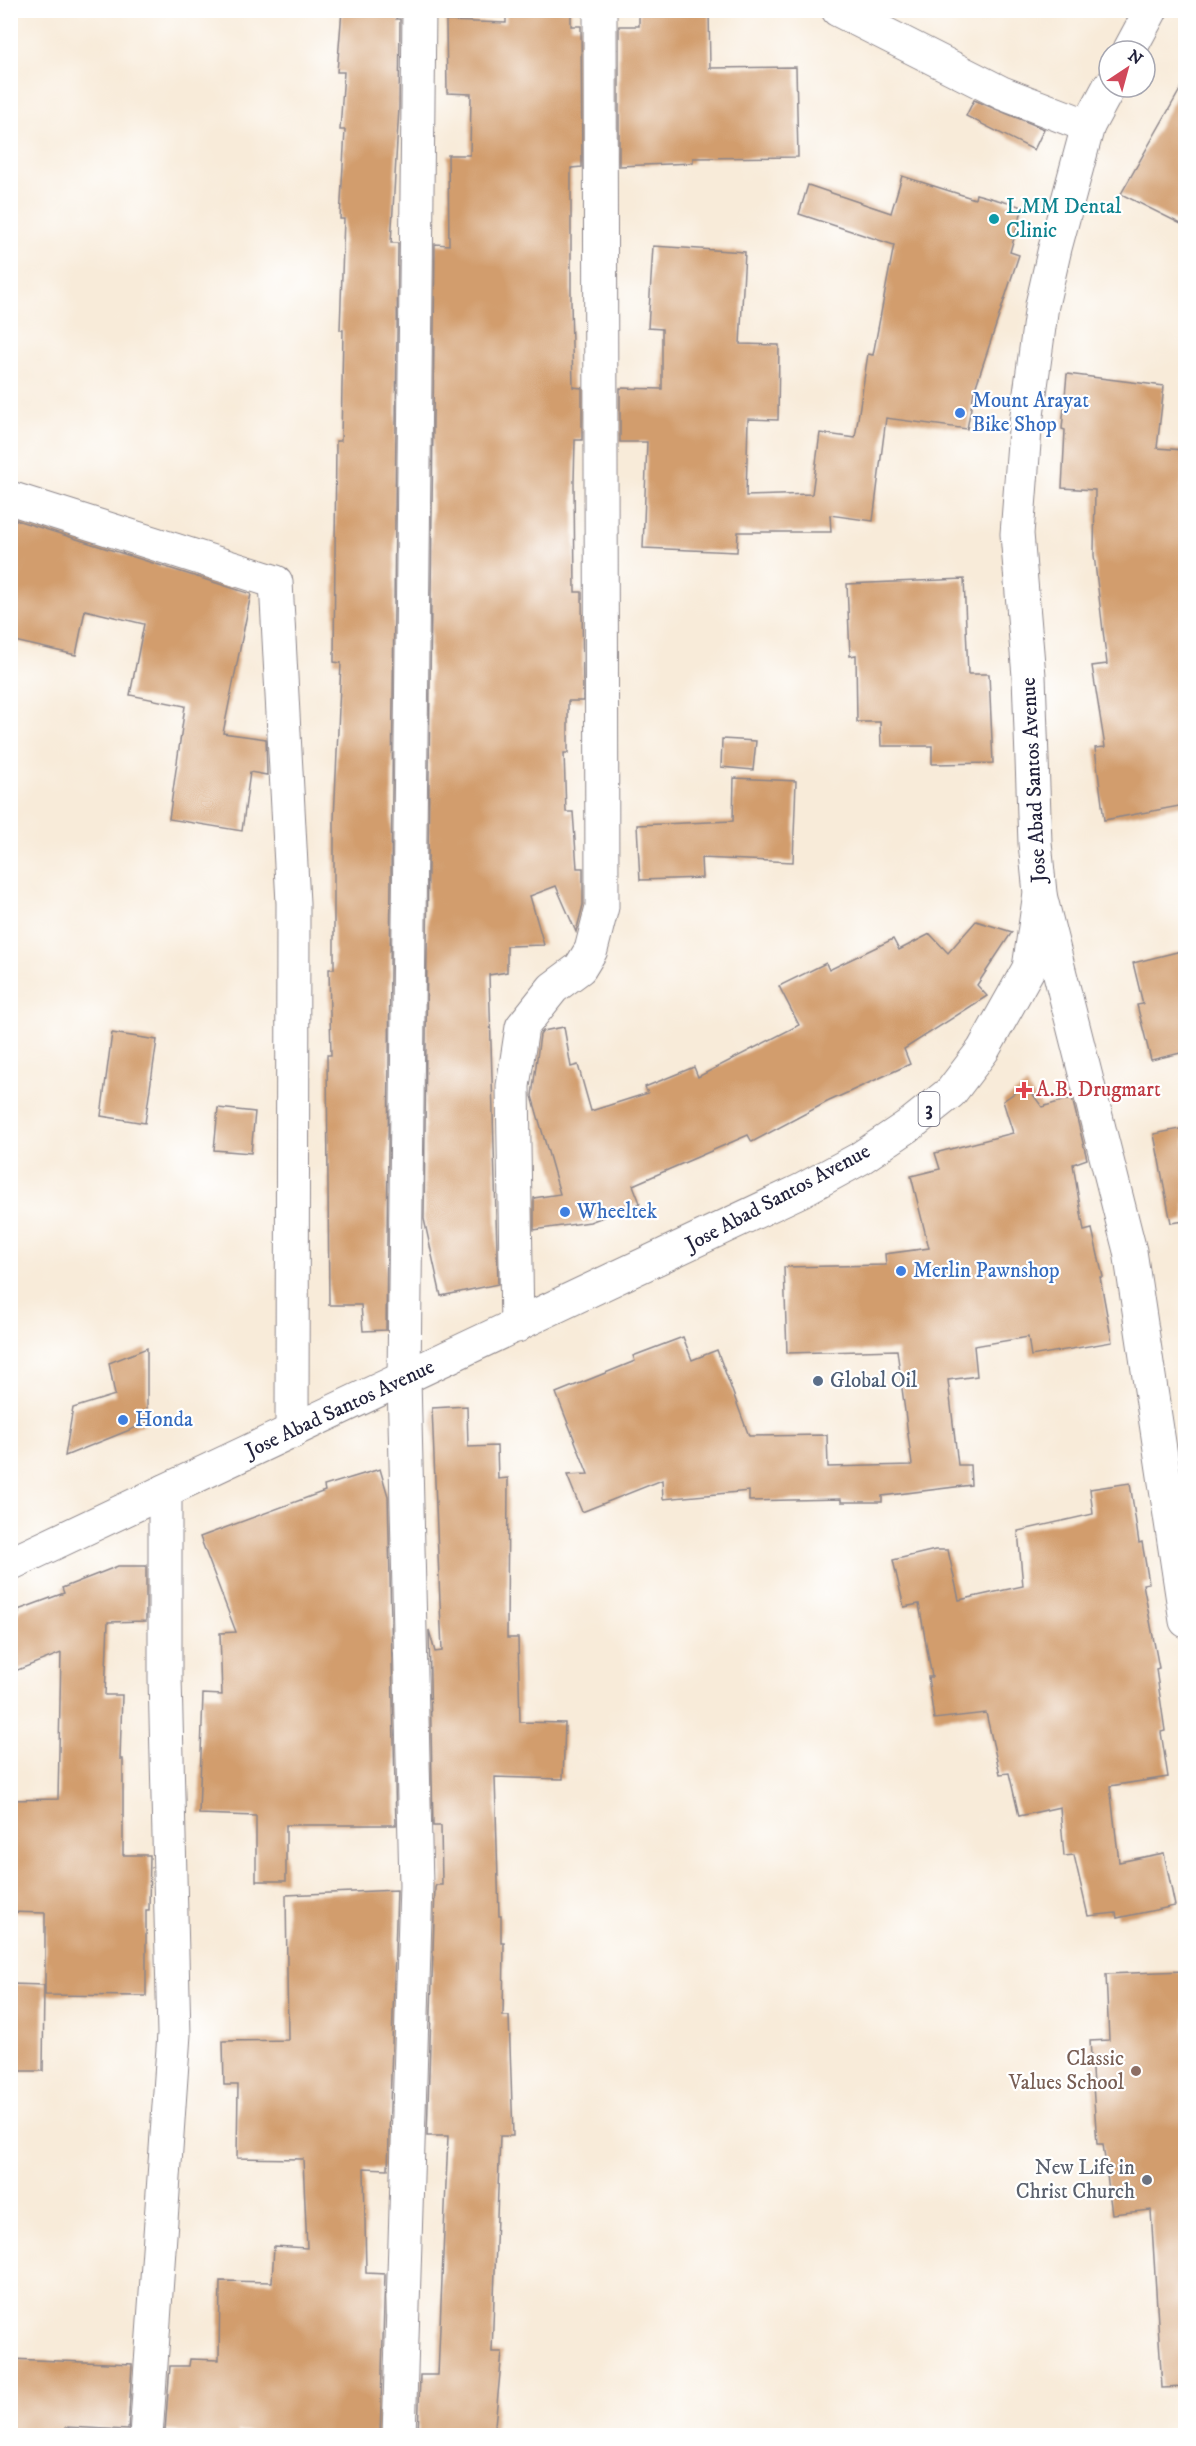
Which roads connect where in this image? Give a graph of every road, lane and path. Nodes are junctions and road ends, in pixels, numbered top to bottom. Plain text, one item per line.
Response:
1 (419, 10) edge
2 (600, 10) edge
3 (838, 10) edge
4 (1151, 10) edge
5 (1135, 39) edge
6 (1103, 99) edge
7 (1088, 126) junction
8 (10, 498) edge
9 (1040, 893) junction
10 (517, 1326) junction
11 (404, 1379) junction
12 (291, 1432) junction
13 (165, 1491) junction
14 (10, 1564) edge
15 (1185, 1621) edge
16 (146, 2436) edge
17 (399, 2436) edge

1 - 11 main road
2 - 10 main road
3 - 7 main road
4 - 5 main road
6 - 7 main road, Jose Abad Santos Avenue / 3
7 - 9 main road, Jose Abad Santos Avenue / 3
8 - 12 main road
9 - 10 main road, Jose Abad Santos Avenue / 3
9 - 15 main road
10 - 11 main road, Jose Abad Santos Avenue / 3
11 - 12 main road, Jose Abad Santos Avenue / 3
11 - 17 main road
12 - 13 main road, Jose Abad Santos Avenue / 3
13 - 14 main road, Jose Abad Santos Avenue / 3
13 - 16 main road

